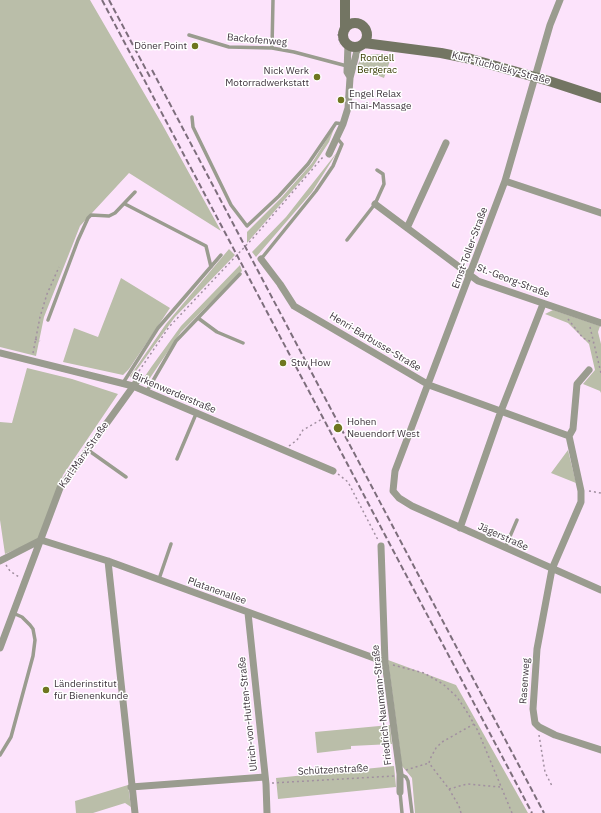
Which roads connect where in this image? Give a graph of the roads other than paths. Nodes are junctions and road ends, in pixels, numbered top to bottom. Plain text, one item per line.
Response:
1 (273, 0) edge
2 (346, 0) edge
3 (560, 0) edge
4 (356, 24) junction
5 (345, 29) junction
6 (189, 35) dead end
7 (359, 42) junction
8 (272, 48) junction
9 (345, 66) junction
10 (535, 77) junction
11 (350, 78) junction
12 (601, 98) edge
13 (192, 117) dead end
14 (343, 124) junction
15 (337, 138) junction
16 (446, 143) dead end
17 (329, 154) dead end
18 (377, 170) dead end
19 (505, 181) junction
20 (135, 192) dead end
21 (125, 204) junction
22 (375, 204) junction
23 (601, 213) edge
24 (407, 228) junction
25 (347, 240) dead end
26 (221, 255) dead end
27 (261, 259) joint
28 (211, 267) junction
29 (240, 274) dead end
30 (470, 276) junction
31 (543, 304) junction
32 (198, 318) junction
33 (48, 320) dead end
34 (601, 323) edge
35 (243, 344) dead end
36 (0, 354) edge
37 (589, 370) dead end
38 (138, 375) road end
39 (123, 383) junction
40 (428, 385) junction
41 (133, 386) junction
42 (146, 392) junction
43 (501, 411) junction
44 (196, 414) junction
45 (569, 436) junction
46 (88, 449) junction
47 (177, 459) dead end
48 (333, 471) road end
49 (126, 477) dead end
50 (399, 498) joint
51 (517, 520) dead end
52 (460, 528) junction
53 (42, 540) junction
54 (171, 544) dead end
55 (381, 546) road end
56 (505, 549) junction
57 (1, 561) edge
58 (108, 561) junction
59 (552, 569) junction
60 (158, 580) junction
61 (601, 590) edge
62 (13, 613) junction
63 (248, 613) junction
64 (0, 648) edge
65 (385, 662) junction
66 (601, 750) edge
67 (0, 754) edge
68 (400, 774) junction
69 (266, 780) junction
70 (132, 787) junction
71 (400, 792) joint
72 (135, 813) edge
73 (267, 813) edge
74 (402, 813) edge
75 (412, 813) edge

1 - 8 lane
2 - 4 main road
2 - 5 main road
3 - 10 street, Ernst-Toller-Straße
4 - 5 main road
4 - 7 main road
5 - 7 main road
6 - 8 lane, Backofenweg
7 - 9 street
7 - 10 main road, Kurt-Tucholsky-Straße
7 - 11 street
8 - 9 lane, Backofenweg
9 - 11 street
10 - 12 main road, Kurt-Tucholsky-Straße
10 - 19 street, Ernst-Toller-Straße
11 - 14 street
13 - 14 lane
14 - 15 street
15 - 17 street
15 - 27 lane
16 - 24 street
18 - 22 lane
19 - 23 street
19 - 30 street, Ernst-Toller-Straße
20 - 21 lane
21 - 28 lane
21 - 33 lane
22 - 24 street, St.-Georg-Straße
22 - 25 lane
24 - 30 street, St.-Georg-Straße
26 - 28 lane
27 - 40 street, Henri-Barbusse-Straße
28 - 39 lane
29 - 32 lane
30 - 31 street, St.-Georg-Straße
30 - 40 street, Ernst-Toller-Straße
31 - 34 street, St.-Georg-Straße
31 - 43 street
32 - 35 lane
32 - 42 lane
36 - 39 street, Birkenwerderstraße
37 - 45 street
38 - 41 street, Karl-Marx-Straße
39 - 41 street, Birkenwerderstraße
40 - 43 street, Henri-Barbusse-Straße
40 - 50 street, Ernst-Toller-Straße
41 - 42 street, Birkenwerderstraße
41 - 46 street, Karl-Marx-Straße
42 - 44 street, Birkenwerderstraße
43 - 45 street, Henri-Barbusse-Straße
43 - 52 street
44 - 47 lane
44 - 48 street, Birkenwerderstraße
45 - 59 street
46 - 49 lane
46 - 53 street, Karl-Marx-Straße
50 - 52 street, Jägerstraße
51 - 56 lane
52 - 56 street, Jägerstraße
53 - 57 street
53 - 58 street, Platanenallee
53 - 62 street, Karl-Marx-Straße
54 - 60 lane
55 - 65 street, Friedrich-Naumann-Straße
56 - 59 street, Jägerstraße
58 - 60 street, Platanenallee
58 - 70 street
59 - 61 street, Jägerstraße
59 - 66 street, Rasenweg
60 - 63 street, Platanenallee
62 - 64 street, Karl-Marx-Straße
62 - 67 lane
63 - 65 street, Platanenallee
63 - 69 street, Ulrich-von-Hutten-Straße
65 - 68 street, Friedrich-Naumann-Straße
68 - 71 street, Friedrich-Naumann-Straße
68 - 75 lane
69 - 70 street
69 - 73 street, Ulrich-von-Hutten-Straße
70 - 72 street
71 - 74 lane, Friedrich-Naumann-Straße

